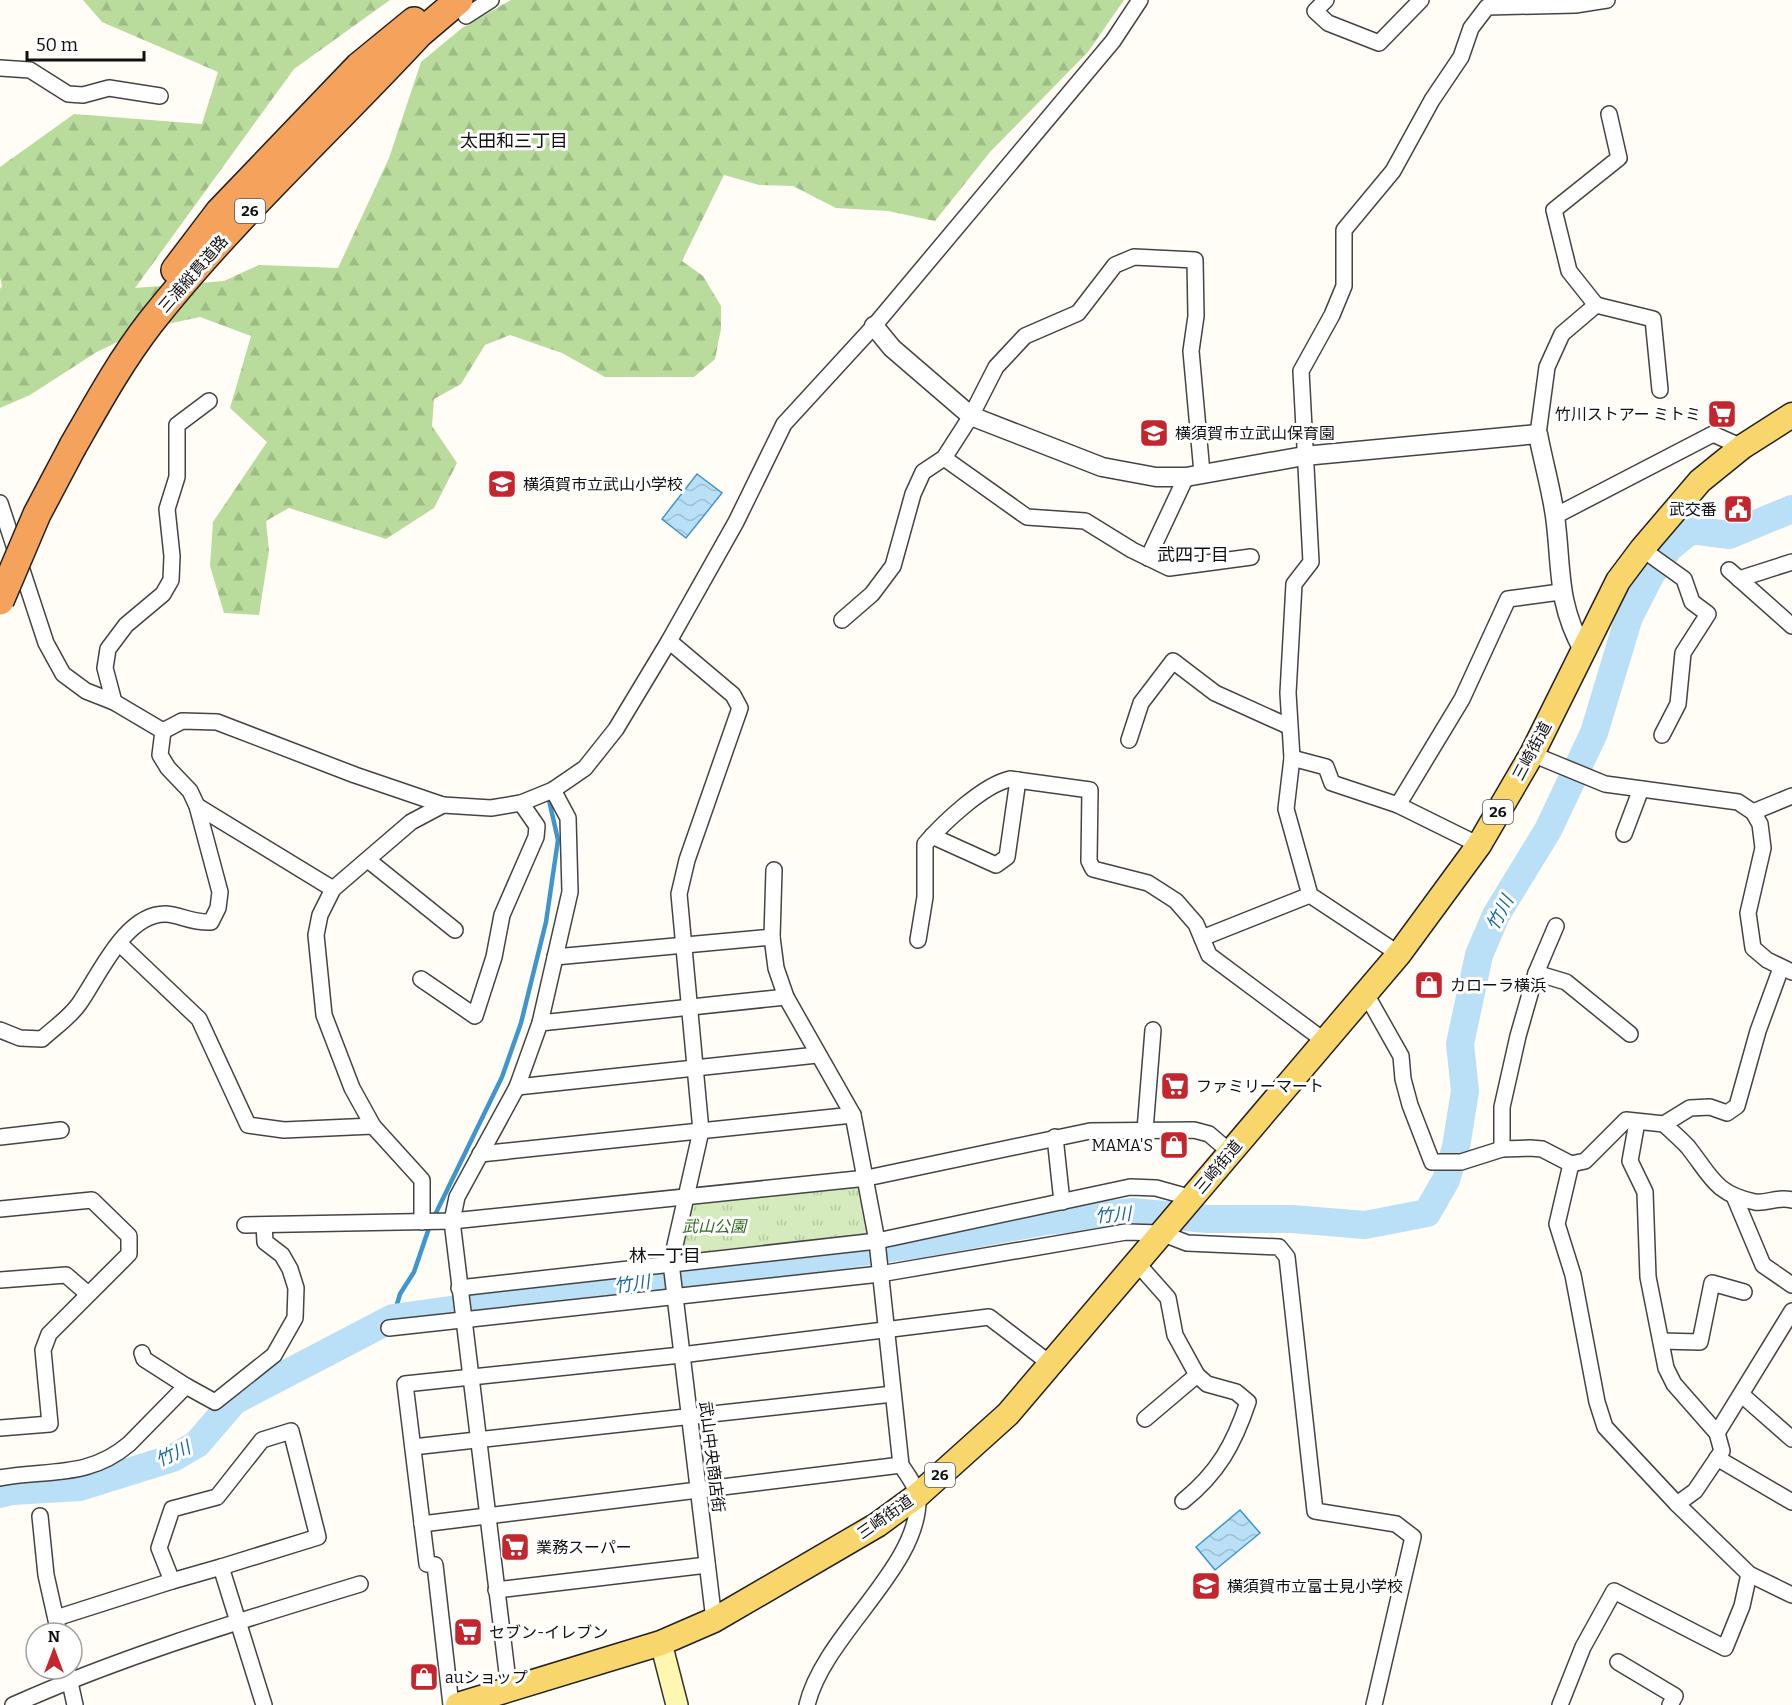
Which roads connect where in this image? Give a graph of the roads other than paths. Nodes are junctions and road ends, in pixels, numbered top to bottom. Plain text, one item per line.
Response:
1 (442, 0) edge
2 (491, 0) edge
3 (1140, 0) edge
4 (1326, 0) edge
5 (1420, 0) edge
6 (1607, 0) edge
7 (462, 8) edge
8 (0, 68) edge
9 (160, 96) dead end
10 (1609, 114) dead end
11 (1596, 305) junction
12 (874, 326) junction
13 (1660, 390) dead end
14 (209, 401) dead end
15 (1792, 415) edge
16 (971, 416) junction
17 (1538, 434) junction
18 (68, 444) junction
19 (1742, 447) junction
20 (1304, 456) junction
21 (944, 458) junction
22 (1194, 475) junction
23 (2, 513) edge
24 (1555, 516) junction
25 (1642, 549) junction
26 (1251, 557) dead end
27 (1148, 558) junction
28 (1792, 562) edge
29 (0, 576) edge
30 (1560, 592) junction
31 (0, 601) edge
32 (843, 620) dead end
33 (1792, 626) edge
34 (669, 641) junction
35 (1583, 650) junction
36 (114, 702) junction
37 (1288, 726) junction
38 (163, 731) junction
39 (1662, 735) dead end
40 (1129, 740) dead end
41 (1532, 754) junction
42 (1292, 758) junction
43 (1018, 780) junction
44 (1641, 789) junction
45 (553, 790) junction
46 (1792, 796) edge
47 (521, 803) junction
48 (442, 805) junction
49 (1398, 805) junction
50 (197, 806) junction
51 (1753, 812) junction
52 (1624, 834) dead end
53 (932, 836) junction
54 (1479, 845) junction
55 (368, 860) junction
56 (774, 870) dead end
57 (333, 889) junction
58 (1310, 895) junction
59 (1556, 926) dead end
60 (455, 930) dead end
61 (772, 937) junction
62 (1202, 938) junction
63 (918, 940) dead end
64 (120, 944) junction
65 (683, 946) junction
66 (1399, 954) junction
67 (555, 957) junction
68 (1787, 970) edge
69 (1536, 973) junction
70 (421, 978) dead end
71 (1365, 994) junction
72 (786, 997) junction
73 (689, 1007) junction
74 (540, 1023) junction
75 (0, 1030) edge
76 (1153, 1030) dead end
77 (1630, 1034) dead end
78 (1326, 1042) junction
79 (817, 1055) junction
80 (695, 1068) junction
81 (517, 1087) junction
82 (852, 1115) junction
83 (1637, 1122) junction
84 (1664, 1124) junction
85 (373, 1126) junction
86 (61, 1130) dead end
87 (1145, 1130) junction
88 (701, 1131) junction
89 (0, 1137) edge
90 (1054, 1137) junction
91 (1502, 1149) junction
92 (1230, 1152) junction
93 (480, 1154) junction
94 (1571, 1164) junction
95 (867, 1178) junction
96 (1734, 1196) junction
97 (686, 1197) junction
98 (1792, 1200) edge
99 (1062, 1202) junction
100 (1189, 1202) junction
101 (0, 1209) edge
102 (452, 1221) junction
103 (422, 1222) junction
104 (245, 1225) dead end
105 (264, 1225) junction
106 (1161, 1233) junction
107 (877, 1241) junction
108 (671, 1263) junction
109 (1137, 1263) junction
110 (880, 1274) junction
111 (0, 1280) edge
112 (1792, 1285) edge
113 (459, 1288) junction
114 (1744, 1292) dead end
115 (88, 1294) junction
116 (674, 1298) junction
117 (1792, 1311) edge
118 (462, 1320) junction
119 (389, 1328) dead end
120 (886, 1330) junction
121 (1661, 1341) junction
122 (142, 1353) dead end
123 (681, 1355) junction
124 (1052, 1365) junction
125 (469, 1376) junction
126 (1197, 1376) junction
127 (186, 1386) junction
128 (893, 1394) junction
129 (1742, 1395) junction
130 (688, 1416) junction
131 (1145, 1419) dead end
132 (0, 1428) edge
133 (1717, 1433) junction
134 (1792, 1439) edge
135 (477, 1440) junction
136 (413, 1447) junction
137 (1717, 1458) junction
138 (901, 1465) junction
139 (0, 1478) edge
140 (698, 1490) junction
141 (918, 1494) junction
142 (1183, 1501) dead end
143 (1792, 1502) edge
144 (1677, 1504) junction
145 (487, 1515) junction
146 (40, 1516) dead end
147 (422, 1524) junction
148 (707, 1565) junction
149 (221, 1567) junction
150 (1749, 1574) junction
151 (172, 1581) junction
152 (360, 1584) dead end
153 (496, 1590) junction
154 (1792, 1595) edge
155 (714, 1620) junction
156 (57, 1621) edge
157 (71, 1621) edge
158 (238, 1622) junction
159 (661, 1643) junction
160 (1618, 1662) dead end
161 (84, 1669) edge
162 (56, 1681) edge
163 (70, 1681) edge
164 (509, 1689) junction
165 (13, 1705) edge
166 (75, 1705) edge
167 (264, 1705) edge
168 (450, 1705) edge
169 (458, 1705) edge
170 (677, 1705) edge
171 (807, 1705) edge
172 (1374, 1705) edge
173 (1561, 1705) edge
174 (1670, 1705) edge

1 - 18 highway, 三浦縦貫道路 / 26
2 - 7 street
3 - 12 street
4 - 5 street
6 - 20 street
7 - 18 highway, 三浦縦貫道路 / 26
8 - 9 street
10 - 11 street
11 - 13 street
11 - 17 street
12 - 16 street
12 - 34 street
14 - 36 street
15 - 19 main road, 三崎街道 / 26
16 - 21 street
16 - 22 street
16 - 22 street
17 - 20 street
17 - 24 street
18 - 29 highway, 三浦縦貫道路 / 26
18 - 31 highway, 三浦縦貫道路 / 26, bridge
19 - 24 street
19 - 25 main road, 三崎街道 / 26
20 - 22 street
20 - 37 street
21 - 27 street
21 - 32 street
22 - 27 street
23 - 36 street
24 - 30 street
25 - 35 main road, 三崎街道 / 26
25 - 39 street
26 - 27 street
28 - 33 street
30 - 35 street
30 - 49 street
34 - 45 street
34 - 65 street, 武山中央商店街
35 - 41 main road, 三崎街道 / 26
36 - 38 street
37 - 40 street
37 - 42 street
38 - 48 street
38 - 50 street
41 - 44 street
41 - 54 main road, 三崎街道 / 26
42 - 49 street
42 - 58 street
43 - 53 street
43 - 53 street
43 - 62 street
44 - 51 street
44 - 52 street
45 - 47 street
45 - 67 street
46 - 51 street
47 - 48 street
47 - 70 street
48 - 55 street
49 - 54 street
50 - 57 street
50 - 64 street
51 - 68 street
53 - 63 street
54 - 66 main road, 三崎街道 / 26
55 - 57 street
55 - 60 street
56 - 61 street
57 - 85 street
58 - 62 street
58 - 66 street
59 - 69 street
61 - 65 street
61 - 72 street
62 - 78 street
64 - 75 street
64 - 85 street
65 - 67 street
65 - 73 street, 武山中央商店街
66 - 71 main road, 三崎街道 / 26
67 - 74 street
68 - 84 street
69 - 77 street
69 - 91 street
71 - 78 main road, 三崎街道 / 26
71 - 91 street
72 - 73 street
72 - 79 street
73 - 74 street
73 - 80 street, 武山中央商店街
74 - 81 street
76 - 87 street
78 - 92 main road, 三崎街道 / 26
79 - 80 street
79 - 82 street
80 - 81 street
80 - 88 street, 武山中央商店街
81 - 93 street
82 - 88 street
82 - 95 street
83 - 84 street
83 - 94 street
83 - 121 street
84 - 96 street
85 - 103 street
86 - 89 street
87 - 90 street
87 - 92 street
88 - 93 street
88 - 97 street, 武山中央商店街
90 - 95 street
90 - 99 street
91 - 94 street
92 - 100 main road, 三崎街道 / 26
93 - 102 street
94 - 144 street
95 - 97 street
95 - 107 street
96 - 98 street
96 - 112 street
97 - 102 street
97 - 108 street, 武山中央商店街
99 - 100 street
99 - 107 street
100 - 106 main road, 三崎街道 / 26
101 - 115 street
102 - 103 street
102 - 113 street
103 - 105 street
104 - 105 street
105 - 127 street
106 - 109 main road, 三崎街道 / 26
106 - 110 street
106 - 172 street
107 - 108 street
107 - 110 street
108 - 113 street
108 - 116 street, 武山中央商店街
109 - 124 main road, 三崎街道 / 26
109 - 126 street
110 - 116 street
110 - 120 street
111 - 115 street
113 - 118 street
114 - 121 street
115 - 132 street
116 - 118 street
116 - 123 street, 武山中央商店街
117 - 129 street
118 - 119 street
118 - 125 street
120 - 123 street
120 - 124 street
120 - 128 street
121 - 133 street
122 - 127 street
123 - 125 street
123 - 130 street, 武山中央商店街
124 - 141 main road, 三崎街道 / 26
125 - 135 street
125 - 136 street
126 - 131 street
126 - 142 street
127 - 139 street
128 - 130 street
128 - 138 street
129 - 133 street
129 - 134 street
130 - 135 street
130 - 140 street, 武山中央商店街
133 - 137 street
135 - 136 street
135 - 145 street
136 - 147 street
137 - 143 street
137 - 144 street
138 - 140 street
138 - 141 street
140 - 145 street
140 - 148 street, 武山中央商店街
141 - 155 main road, 三崎街道 / 26
141 - 171 street
144 - 150 street
145 - 147 street
145 - 153 street
146 - 156 street
147 - 168 street
148 - 153 street
148 - 155 street, 武山中央商店街
149 - 151 street
149 - 151 street
149 - 158 street
150 - 154 street
150 - 173 street
151 - 157 street
152 - 158 street
153 - 164 street
155 - 159 main road, 三崎街道 / 26
158 - 161 street
158 - 167 street
159 - 164 main road, 三崎街道 / 26
159 - 170 main road
160 - 174 street
162 - 165 street
163 - 166 street
164 - 169 main road, 三崎街道 / 26

